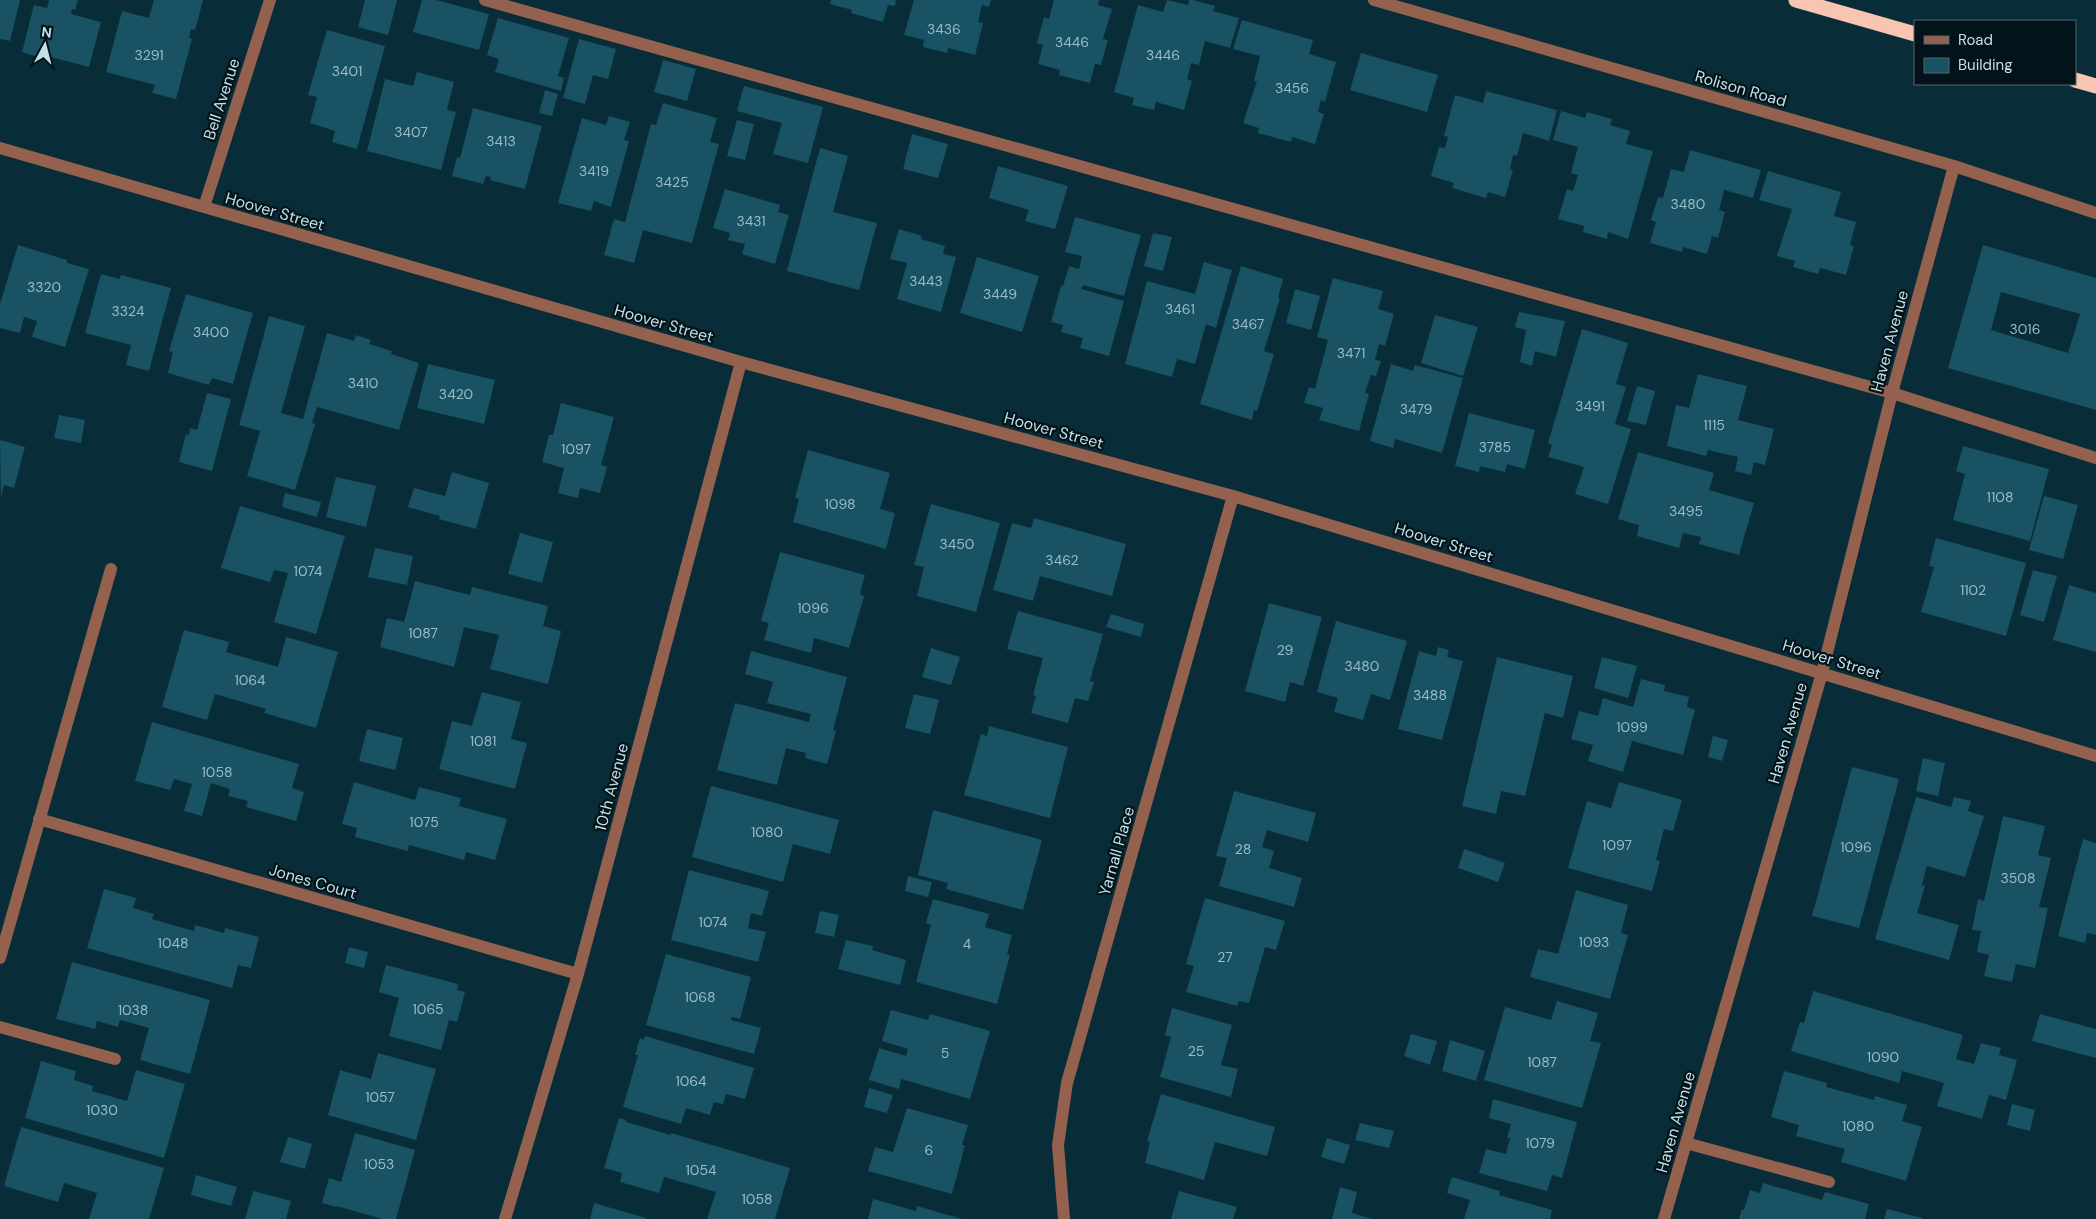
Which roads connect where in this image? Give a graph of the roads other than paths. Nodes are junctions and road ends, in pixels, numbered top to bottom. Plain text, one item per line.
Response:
1 (270, 0) edge
2 (485, 0) edge
3 (1374, 0) edge
4 (1796, 0) edge
5 (1914, 34) edge
6 (2076, 80) edge
7 (2096, 86) edge
8 (0, 148) edge
9 (1954, 166) junction
10 (204, 207) junction
11 (2096, 213) edge
12 (741, 362) junction
13 (1892, 393) junction
14 (2096, 458) edge
15 (1233, 496) junction
16 (111, 569) dead end
17 (1822, 673) junction
18 (2096, 756) edge
19 (39, 819) junction
20 (0, 958) edge
21 (578, 974) junction
22 (0, 1027) edge
23 (114, 1059) dead end
24 (1686, 1143) junction
25 (1829, 1182) dead end
26 (505, 1219) edge
27 (1064, 1219) edge
28 (1664, 1219) edge

1 - 10 street, Bell Avenue
2 - 13 street
3 - 9 street, Rolison Road
4 - 5 highway
6 - 7 highway
8 - 10 street, Hoover Street
9 - 11 street, Rolison Road
9 - 13 street, Haven Avenue
10 - 12 street, Hoover Street
12 - 15 street, Hoover Street
12 - 21 street, 10th Avenue
13 - 14 street
13 - 17 street, Haven Avenue
15 - 17 street, Hoover Street
15 - 27 street, Yarnall Place
16 - 19 street
17 - 18 street, Hoover Street
17 - 24 street, Haven Avenue
19 - 20 street
19 - 21 street, Jones Court
21 - 26 street, 10th Avenue
22 - 23 street
24 - 25 street
24 - 28 street, Haven Avenue

